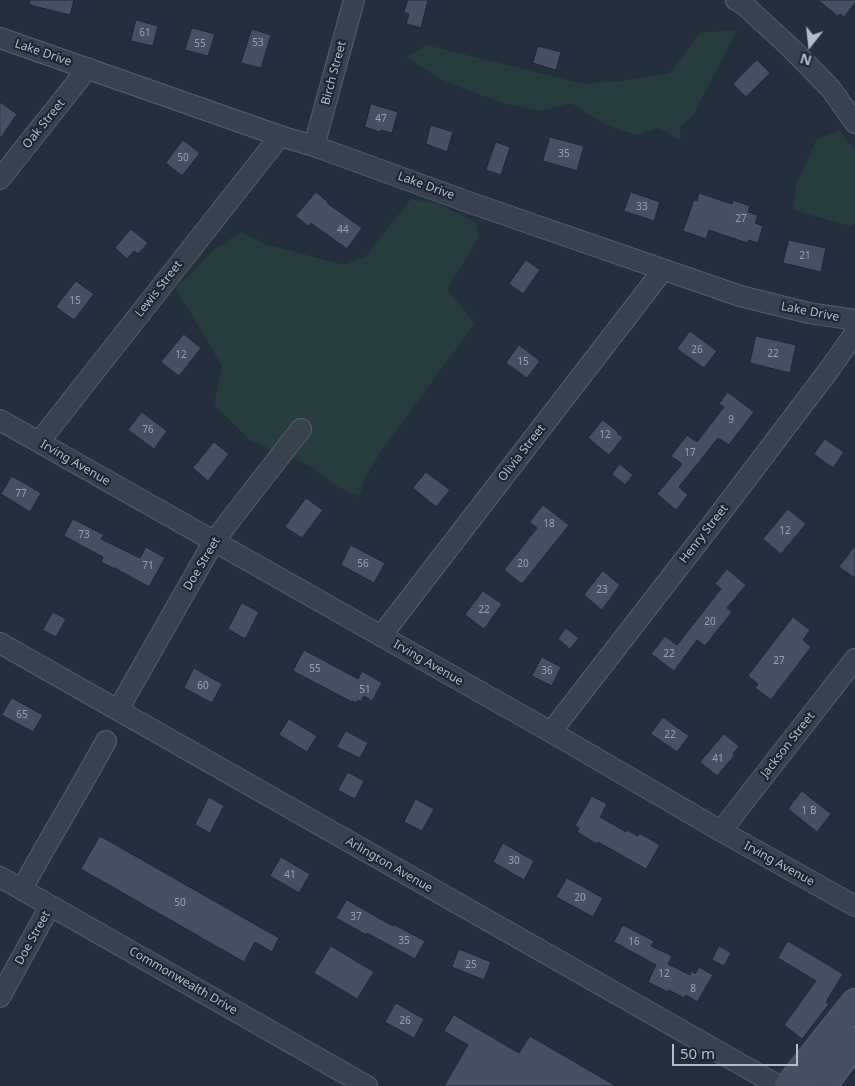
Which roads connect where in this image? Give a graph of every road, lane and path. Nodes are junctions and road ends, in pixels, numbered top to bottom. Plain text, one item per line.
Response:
1 (354, 0) edge
2 (742, 1) edge
3 (0, 38) edge
4 (88, 68) junction
5 (855, 123) edge
6 (280, 136) junction
7 (314, 146) junction
8 (0, 179) edge
9 (663, 270) junction
10 (855, 320) edge
11 (855, 332) edge
12 (0, 420) edge
13 (301, 428) dead end
14 (39, 442) junction
15 (214, 541) junction
16 (381, 636) junction
17 (0, 643) edge
18 (855, 659) edge
19 (118, 710) junction
20 (550, 732) junction
21 (106, 741) dead end
22 (721, 831) junction
23 (0, 877) edge
24 (22, 889) junction
25 (50, 906) junction
26 (855, 906) edge
27 (0, 996) edge
28 (855, 1002) edge
29 (855, 1042) edge
30 (365, 1086) edge
31 (779, 1086) edge
32 (789, 1086) edge
33 (822, 1086) edge

1 - 7 street, Birch Street
2 - 5 street
3 - 4 street, Lake Drive
4 - 6 street, Lake Drive
4 - 8 street, Oak Street
6 - 7 street, Lake Drive
6 - 14 street, Lewis Street
7 - 9 street, Lake Drive
9 - 10 street, Lake Drive
9 - 16 street, Olivia Street
11 - 20 street, Henry Street
12 - 14 street, Irving Avenue
13 - 15 street, Doe Street
14 - 15 street, Irving Avenue
15 - 16 street, Irving Avenue
15 - 19 street, Doe Street
16 - 20 street, Irving Avenue
17 - 19 street, Arlington Avenue
18 - 22 street, Jackson Street
19 - 31 street, Arlington Avenue
20 - 22 street, Irving Avenue
21 - 24 street
22 - 26 street, Irving Avenue
23 - 24 street, Commonwealth Drive
24 - 25 street, Commonwealth Drive
25 - 27 street, Doe Street
25 - 30 street, Commonwealth Drive
28 - 32 main road
29 - 33 main road

